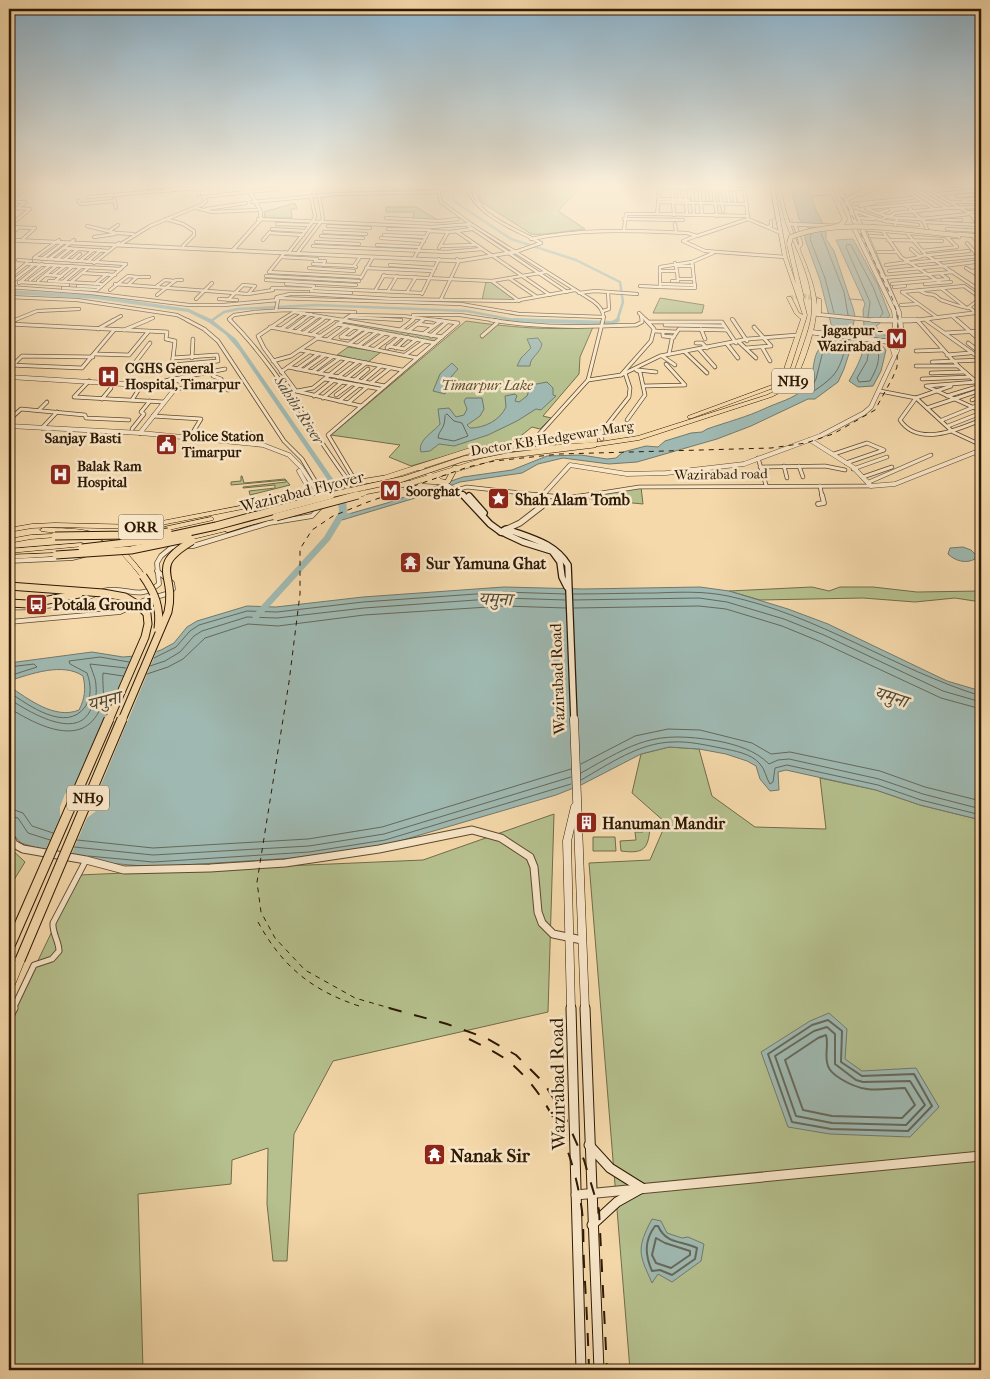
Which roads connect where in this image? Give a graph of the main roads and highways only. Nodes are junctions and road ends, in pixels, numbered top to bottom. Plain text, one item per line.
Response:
1 (784, 249) edge
2 (792, 249) edge
3 (793, 249) edge
4 (795, 249) edge
5 (798, 249) edge
6 (865, 249) edge
7 (873, 249) edge
8 (800, 254) junction
9 (802, 286) junction
10 (790, 298) dead end
11 (816, 299) junction
12 (803, 306) junction
13 (804, 319) junction
14 (810, 332) junction
15 (892, 340) junction
16 (599, 441) junction
17 (503, 450) junction
18 (443, 458) junction
19 (425, 465) junction
20 (456, 467) junction
21 (418, 468) junction
22 (438, 474) junction
23 (403, 476) junction
24 (432, 476) junction
25 (385, 478) junction
26 (446, 482) junction
27 (411, 483) junction
28 (392, 486) junction
29 (271, 502) junction
30 (231, 528) junction
31 (9, 530) edge
32 (184, 530) junction
33 (507, 531) junction
34 (9, 535) edge
35 (55, 536) junction
36 (190, 540) junction
37 (9, 541) edge
38 (82, 546) junction
39 (547, 546) junction
40 (9, 551) edge
41 (9, 556) edge
42 (9, 586) edge
43 (103, 593) junction
44 (9, 603) edge
45 (157, 636) junction
46 (577, 798) junction
47 (9, 948) edge
48 (9, 986) edge
49 (589, 1144) junction
50 (592, 1225) junction
51 (581, 1370) edge
52 (599, 1370) edge

1 - 12 highway, Doctor KB Hedgewar Marg / NH9
2 - 9 highway, bridge
3 - 9 highway, bridge
4 - 8 highway
5 - 8 highway, Doctor KB Hedgewar Marg / NH9
6 - 15 main road
7 - 15 main road
8 - 11 highway, Doctor KB Hedgewar Marg / NH9
9 - 11 highway
9 - 12 highway
10 - 13 highway
11 - 14 highway, Doctor KB Hedgewar Marg / NH9
12 - 13 highway, Doctor KB Hedgewar Marg / NH9
13 - 16 highway, Doctor KB Hedgewar Marg / NH9
14 - 15 main road
14 - 16 highway, Doctor KB Hedgewar Marg / NH9
16 - 17 highway, Wazirabad Flyover / NH9
16 - 18 main road, Doctor KB Hedgewar Marg
16 - 20 main road, Doctor KB Hedgewar Marg
17 - 23 highway, Wazirabad Flyover, bridge
17 - 32 highway, Wazirabad Flyover, bridge
18 - 19 main road, Doctor KB Hedgewar Marg
18 - 20 main road
19 - 21 main road, Doctor KB Hedgewar Marg
19 - 22 main road
20 - 22 main road, Doctor KB Hedgewar Marg
20 - 26 main road
21 - 23 main road, Doctor KB Hedgewar Marg
21 - 24 main road
22 - 24 main road, Doctor KB Hedgewar Marg
22 - 26 main road
23 - 25 main road, Doctor KB Hedgewar Marg
23 - 27 main road
23 - 30 highway, bridge
23 - 38 highway, Wazirabad Flyover, bridge
24 - 26 main road
24 - 27 main road, Doctor KB Hedgewar Marg
25 - 28 main road
25 - 29 main road, Doctor KB Hedgewar Marg / ORR
26 - 27 main road
26 - 33 main road
27 - 28 main road, Doctor KB Hedgewar Marg
28 - 30 main road, Doctor KB Hedgewar Marg, bridge
29 - 31 highway, ORR
29 - 35 highway, bridge
30 - 36 highway
32 - 35 highway, bridge
32 - 38 highway, Wazirabad Flyover, bridge
33 - 39 main road
33 - 39 main road
34 - 45 highway, bridge
35 - 37 highway
36 - 41 highway, bridge
36 - 45 highway, bridge
38 - 40 highway, Wazirabad Flyover
38 - 41 highway, Wazirabad Flyover
39 - 46 main road, Wazirabad Road
42 - 43 highway, bridge
43 - 44 highway, bridge
43 - 47 highway, NH9, bridge
45 - 48 highway, NH9, bridge
46 - 49 main road, Wazirabad Road
46 - 51 main road, Wazirabad Road
49 - 50 main road, Wazirabad Road
49 - 50 main road
50 - 52 main road, Wazirabad Road

